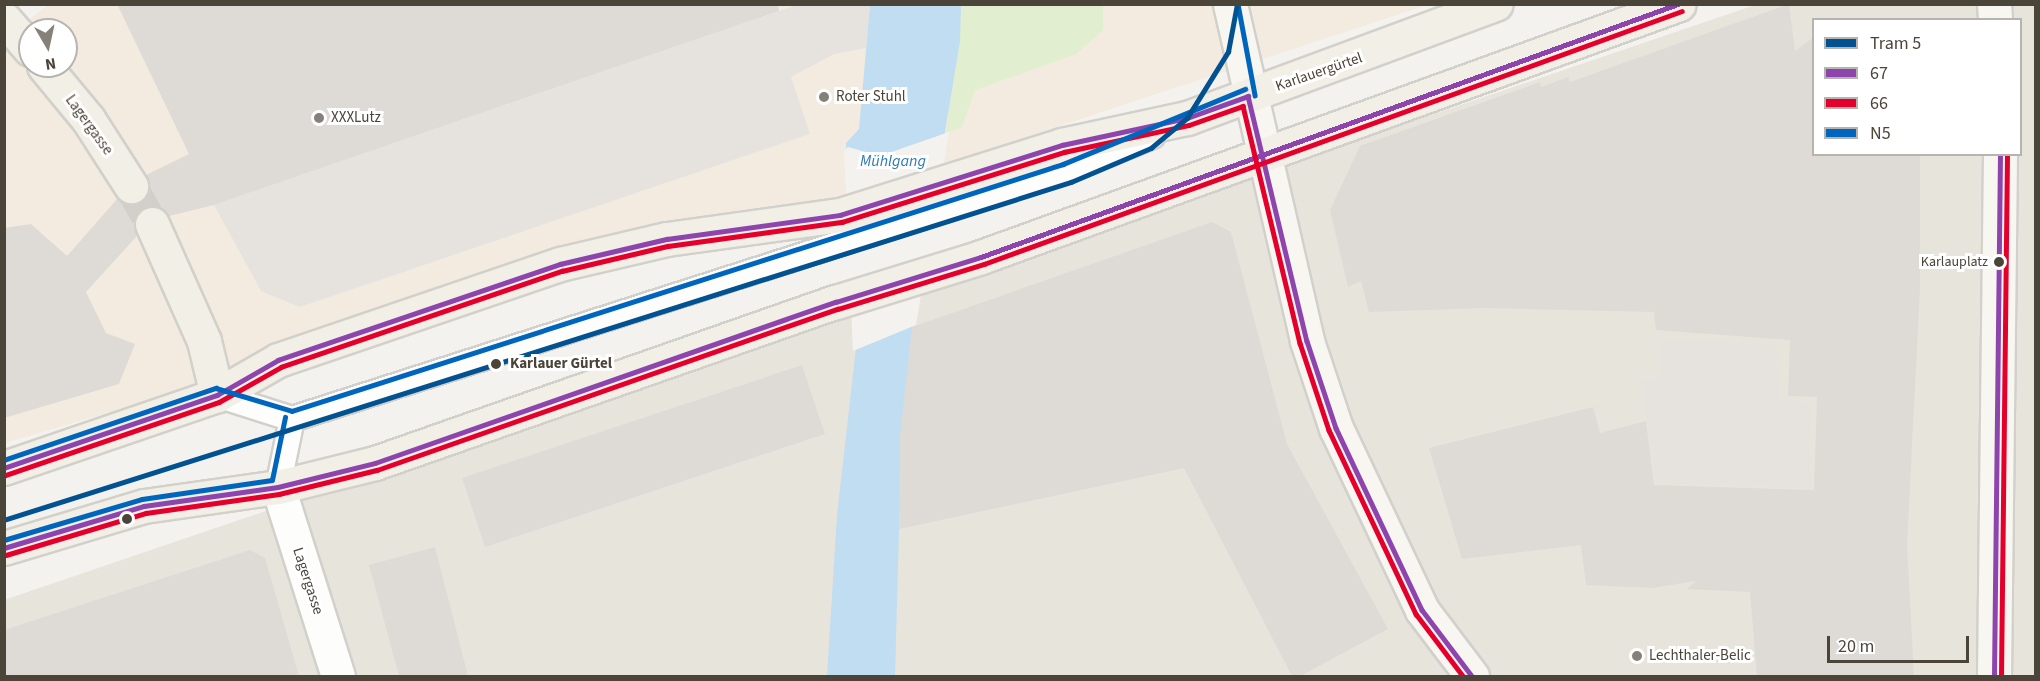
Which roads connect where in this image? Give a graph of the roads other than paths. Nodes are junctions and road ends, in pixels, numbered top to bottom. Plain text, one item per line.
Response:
1 (1230, 4) edge
2 (1496, 4) edge
3 (1679, 4) edge
4 (4, 20) edge
5 (18, 36) edge
6 (54, 78) edge
7 (1248, 96) junction
8 (1265, 154) junction
9 (2000, 156) edge
10 (131, 186) tunnel mouth
11 (152, 224) tunnel mouth
12 (839, 229) junction
13 (217, 395) junction
14 (292, 418) junction
15 (4, 468) edge
16 (278, 487) junction
17 (4, 548) edge
18 (338, 676) edge
19 (1472, 676) edge
20 (1994, 676) edge

1 - 7 main road
2 - 7 main road, Karlauergürtel
3 - 8 main road
4 - 5 main road
6 - 10 main road, Lagergasse
7 - 8 main road
7 - 12 main road, Karlauergürtel
8 - 16 main road
8 - 19 main road
9 - 20 main road
11 - 13 main road
12 - 13 main road, Karlauergürtel
12 - 14 lane
13 - 14 lane
13 - 15 main road, Karlauergürtel
14 - 16 lane
16 - 17 main road
16 - 18 street, Lagergasse

